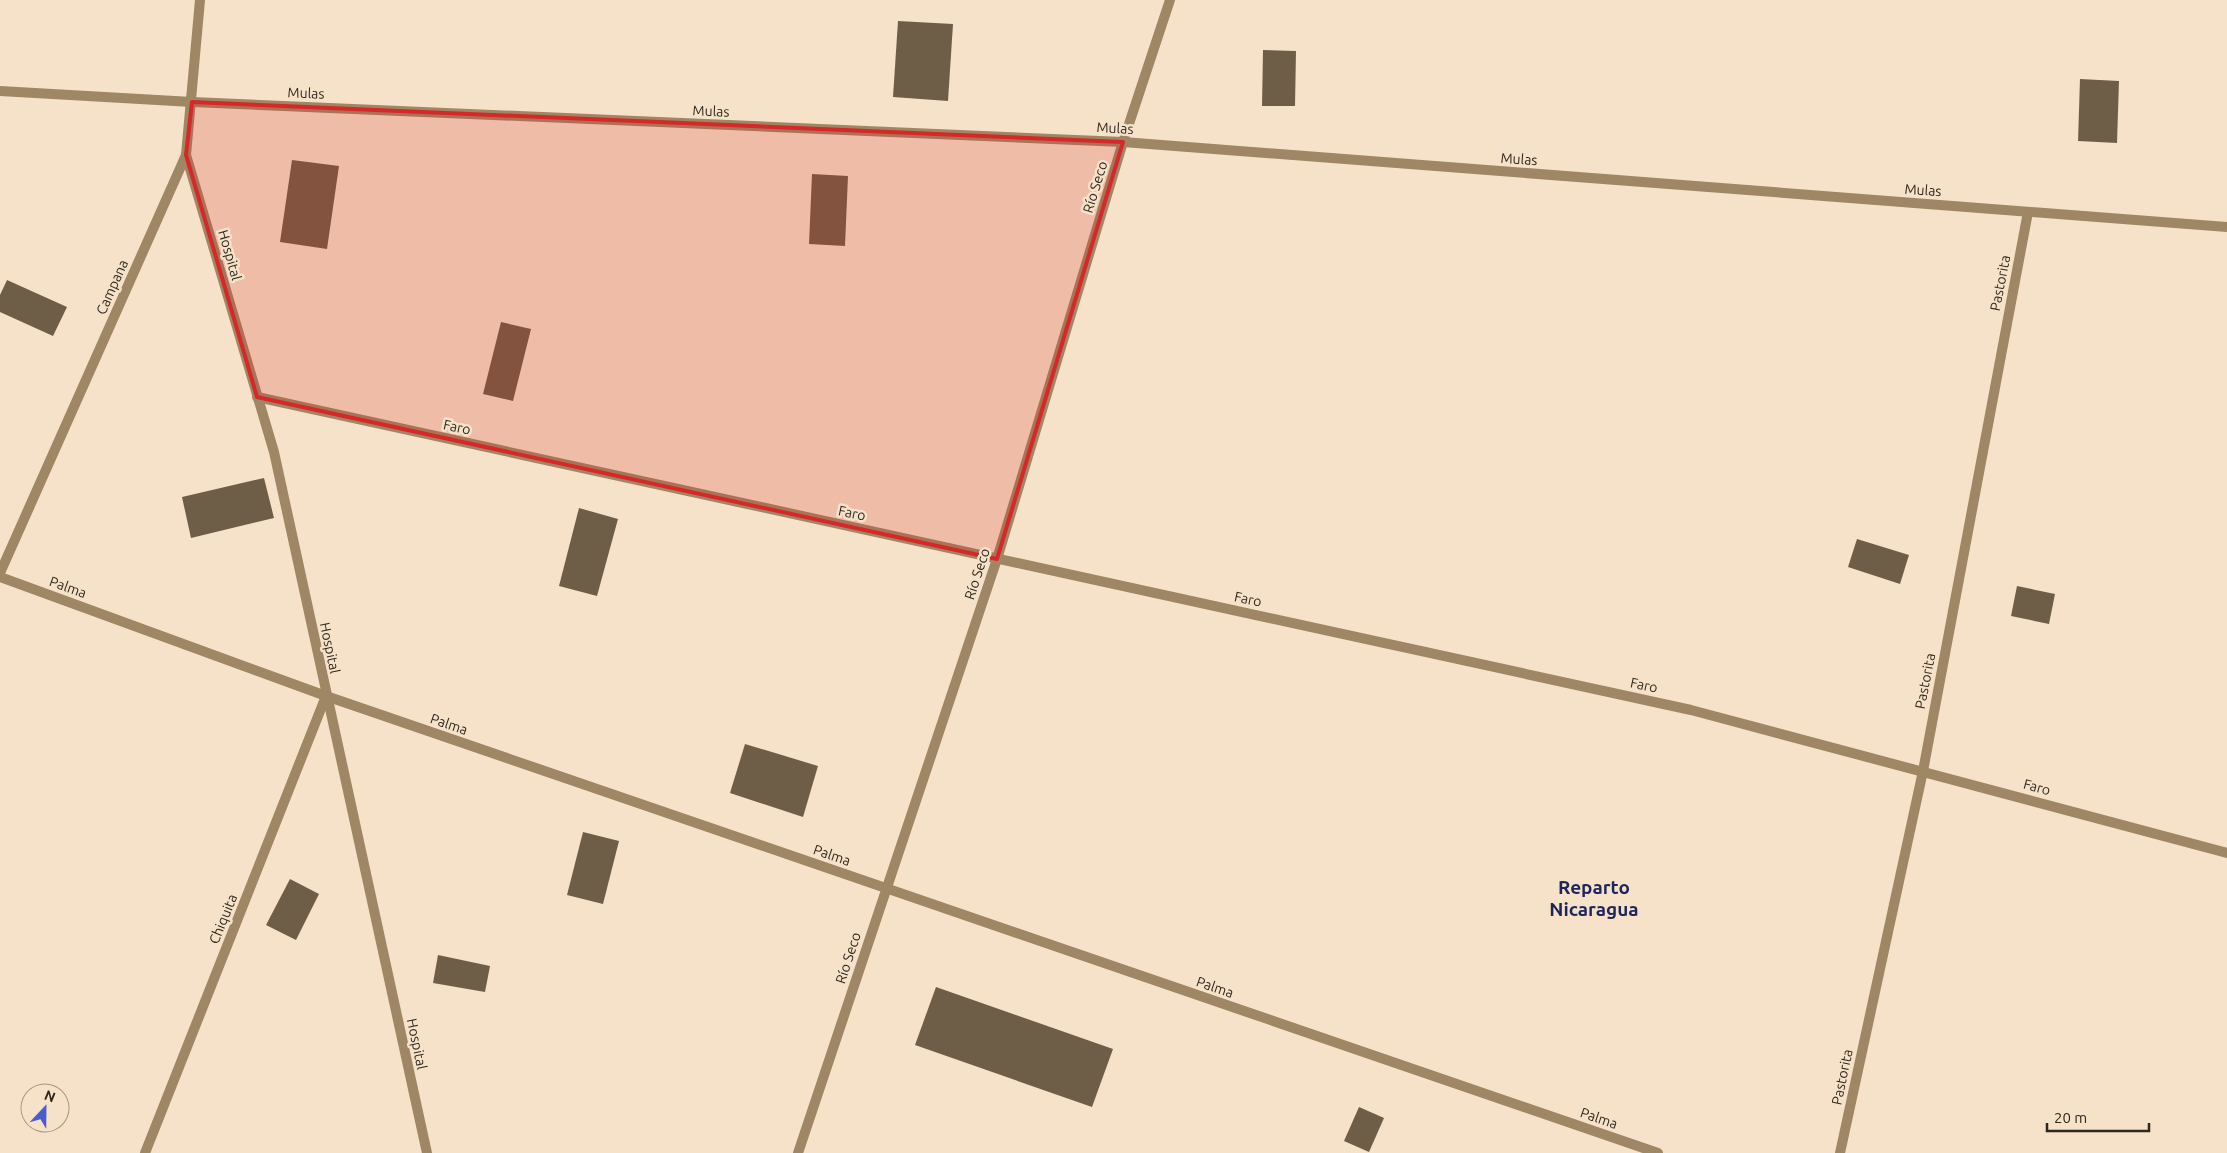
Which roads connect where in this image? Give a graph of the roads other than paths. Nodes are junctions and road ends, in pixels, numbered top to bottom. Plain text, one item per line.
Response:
1 (200, 0) edge
2 (1170, 0) edge
3 (0, 91) edge
4 (192, 102) junction
5 (1123, 142) junction
6 (186, 155) junction
7 (2028, 212) junction
8 (2227, 227) edge
9 (257, 398) junction
10 (997, 559) junction
11 (0, 573) edge
12 (0, 577) edge
13 (326, 696) junction
14 (1922, 771) junction
15 (2227, 853) edge
16 (885, 888) junction
17 (145, 1153) edge
18 (427, 1153) edge
19 (798, 1153) edge
20 (1658, 1153) edge
21 (1840, 1153) edge

1 - 4 street, Campana
2 - 5 street, Río Seco
3 - 4 street, Mulas
4 - 5 street, Mulas
4 - 6 street, Campana
5 - 7 street, Mulas
5 - 10 street, Río Seco
6 - 9 street, Hospital
6 - 11 street, Campana
7 - 8 street, Mulas
7 - 14 street, Pastorita
9 - 10 street, Faro
9 - 13 street, Hospital
10 - 14 street, Faro
10 - 16 street, Río Seco
12 - 13 street, Palma
13 - 16 street, Palma
13 - 17 street, Chiquita
13 - 18 street, Hospital
14 - 15 street, Faro
14 - 21 street, Pastorita
16 - 19 street, Río Seco
16 - 20 street, Palma

